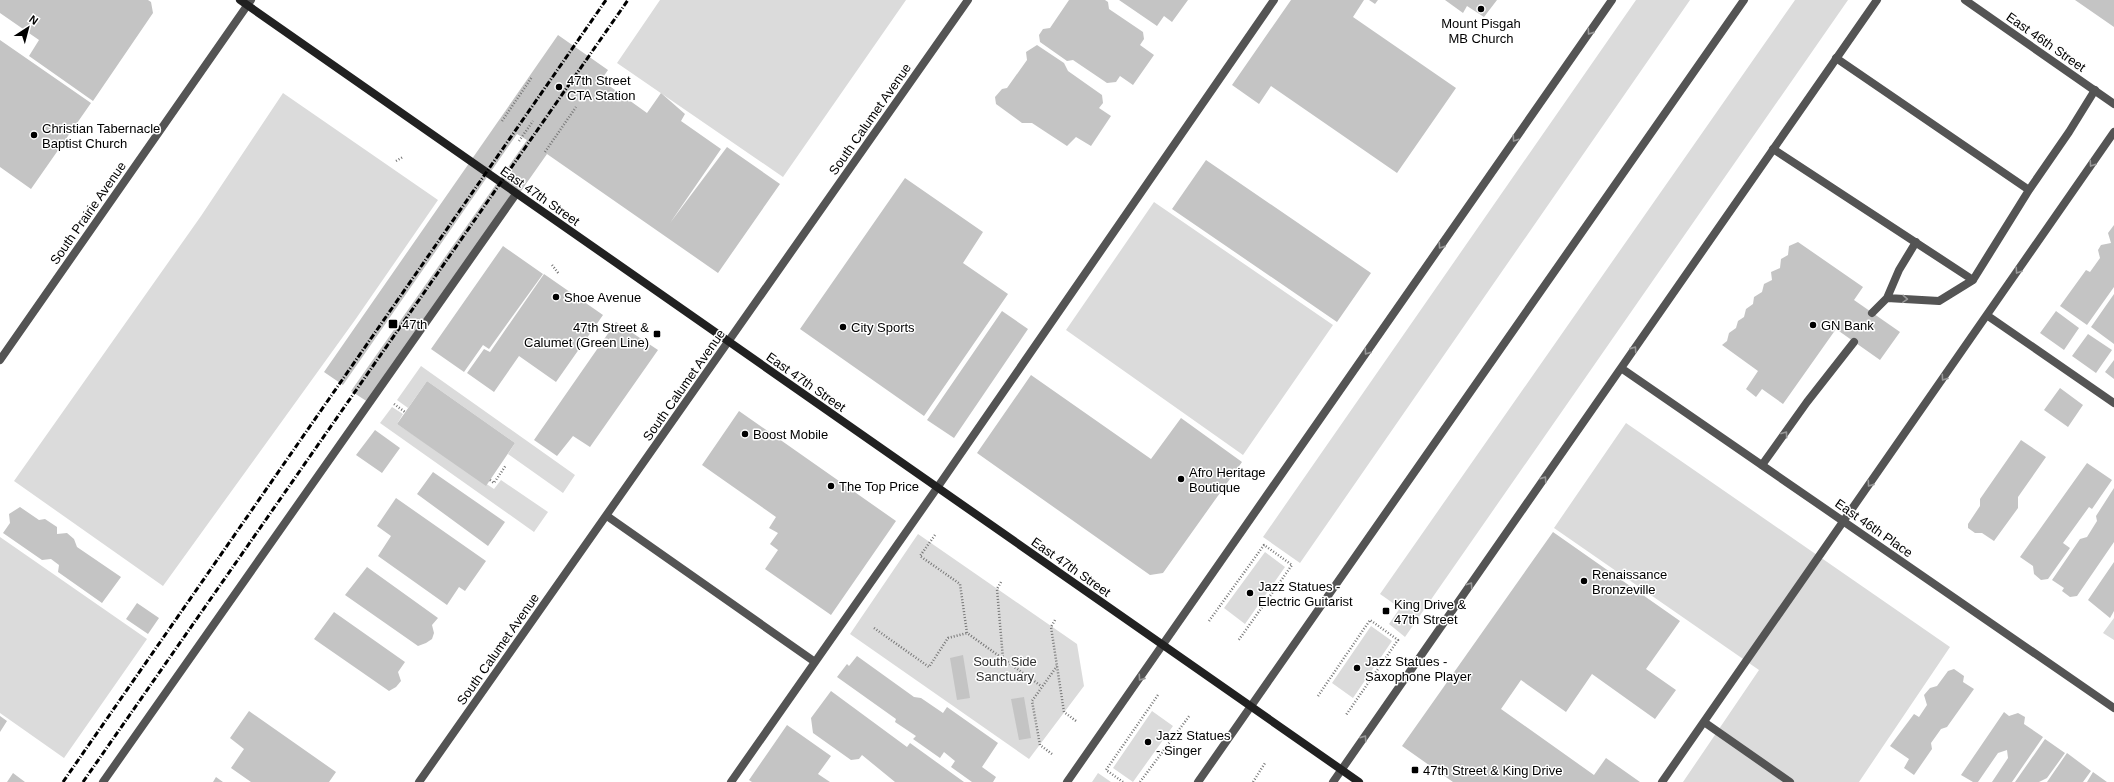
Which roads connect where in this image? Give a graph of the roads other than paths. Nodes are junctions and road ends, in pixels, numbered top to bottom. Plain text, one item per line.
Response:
1 (240, 0) edge
2 (968, 0) edge
3 (1274, 0) edge
4 (1612, 0) edge
5 (1744, 0) edge
6 (1877, 0) edge
7 (1965, 0) edge
8 (249, 3) edge
9 (1836, 58) junction
10 (2095, 90) junction
11 (2114, 104) edge
12 (2114, 132) edge
13 (1773, 149) junction
14 (2029, 190) junction
15 (516, 194) junction
16 (1916, 242) junction
17 (1973, 280) junction
18 (1887, 298) junction
19 (1872, 313) dead end
20 (1988, 316) junction
21 (729, 342) junction
22 (1854, 342) dead end
23 (0, 360) edge
24 (1621, 368) junction
25 (2114, 403) edge
26 (1762, 465) junction
27 (937, 488) junction
28 (607, 516) junction
29 (1844, 521) junction
30 (1163, 646) junction
31 (815, 662) junction
32 (1250, 706) junction
33 (2114, 708) edge
34 (1704, 722) junction
35 (1342, 770) junction
36 (103, 782) edge
37 (419, 782) edge
38 (731, 782) edge
39 (1067, 782) edge
40 (1198, 782) edge
41 (1333, 782) edge
42 (1358, 782) edge
43 (1662, 782) edge
44 (1790, 782) edge

1 - 8 main road, East 47th Street
2 - 21 street, South Calumet Avenue
3 - 27 street
4 -> 30 street
5 - 32 street
6 - 9 street
7 - 10 street, East 46th Street
8 - 15 main road, East 47th Street
8 - 23 street, South Prairie Avenue
9 - 13 street
9 - 14 street
10 - 11 street, East 46th Street
10 - 14 street
12 -> 20 street
13 - 16 street
24 -> 13 street
14 - 17 street
15 - 21 main road, East 47th Street
15 - 36 street
16 - 17 street
16 - 18 street
18 -> 17 street
18 - 19 street
20 - 25 street
20 -> 29 street
21 - 27 main road, East 47th Street
21 - 28 street, South Calumet Avenue
26 -> 22 street
24 - 26 street, East 46th Place
35 -> 24 street
26 - 29 street, East 46th Place
27 - 30 main road, East 47th Street
27 - 31 street
28 - 31 street
28 - 37 street, South Calumet Avenue
29 - 33 street, East 46th Place
29 - 34 street
30 - 32 main road, East 47th Street
30 -> 39 street
31 - 38 street
32 - 35 main road, East 47th Street
32 - 40 street
34 - 43 street
34 - 44 street
35 - 41 street
35 - 42 main road, East 47th Street

